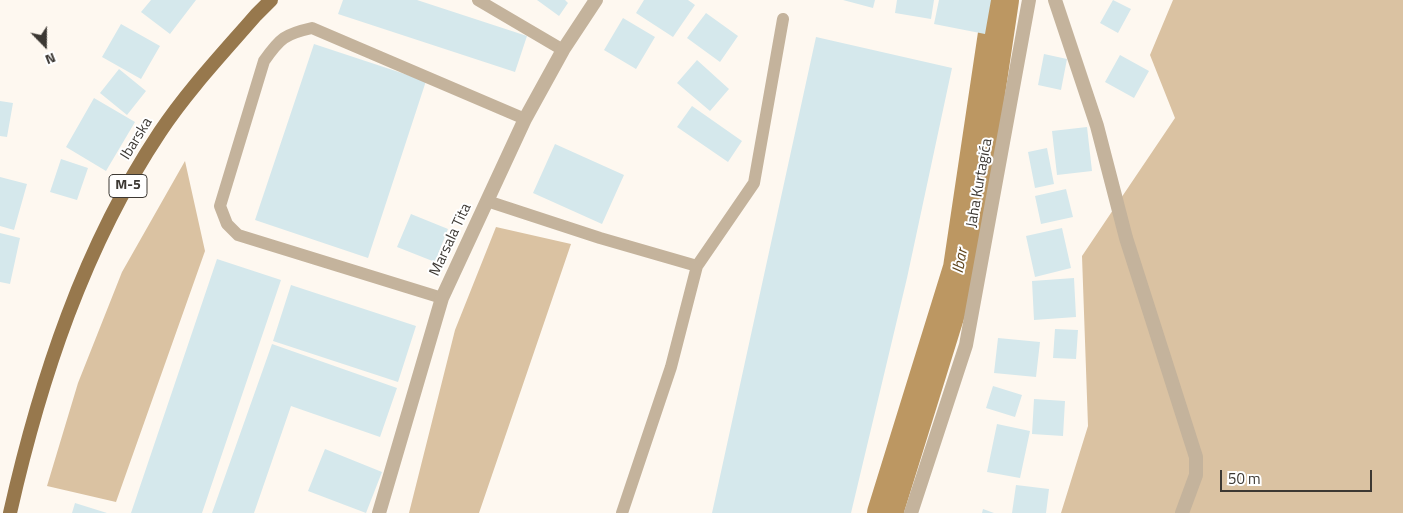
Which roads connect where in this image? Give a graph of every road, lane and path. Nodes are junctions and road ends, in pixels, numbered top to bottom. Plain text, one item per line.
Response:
1 (271, 0) edge
2 (478, 0) edge
3 (596, 0) edge
4 (1029, 0) edge
5 (1055, 0) edge
6 (782, 19) dead end
7 (563, 50) junction
8 (526, 119) junction
9 (487, 201) junction
10 (697, 266) junction
11 (442, 298) junction
12 (10, 513) edge
13 (379, 513) edge
14 (622, 513) edge
15 (911, 513) edge
16 (1182, 513) edge

1 - 12 main road, Ibarska / M-5
2 - 7 lane
3 - 7 street, Marsala Tita
4 - 15 street, Jaha Kurtagića
5 - 16 street
6 - 10 lane
7 - 8 street, Marsala Tita
8 - 9 street, Marsala Tita
8 - 11 lane
9 - 10 lane
9 - 11 street, Marsala Tita
10 - 14 lane
11 - 13 street, Marsala Tita

